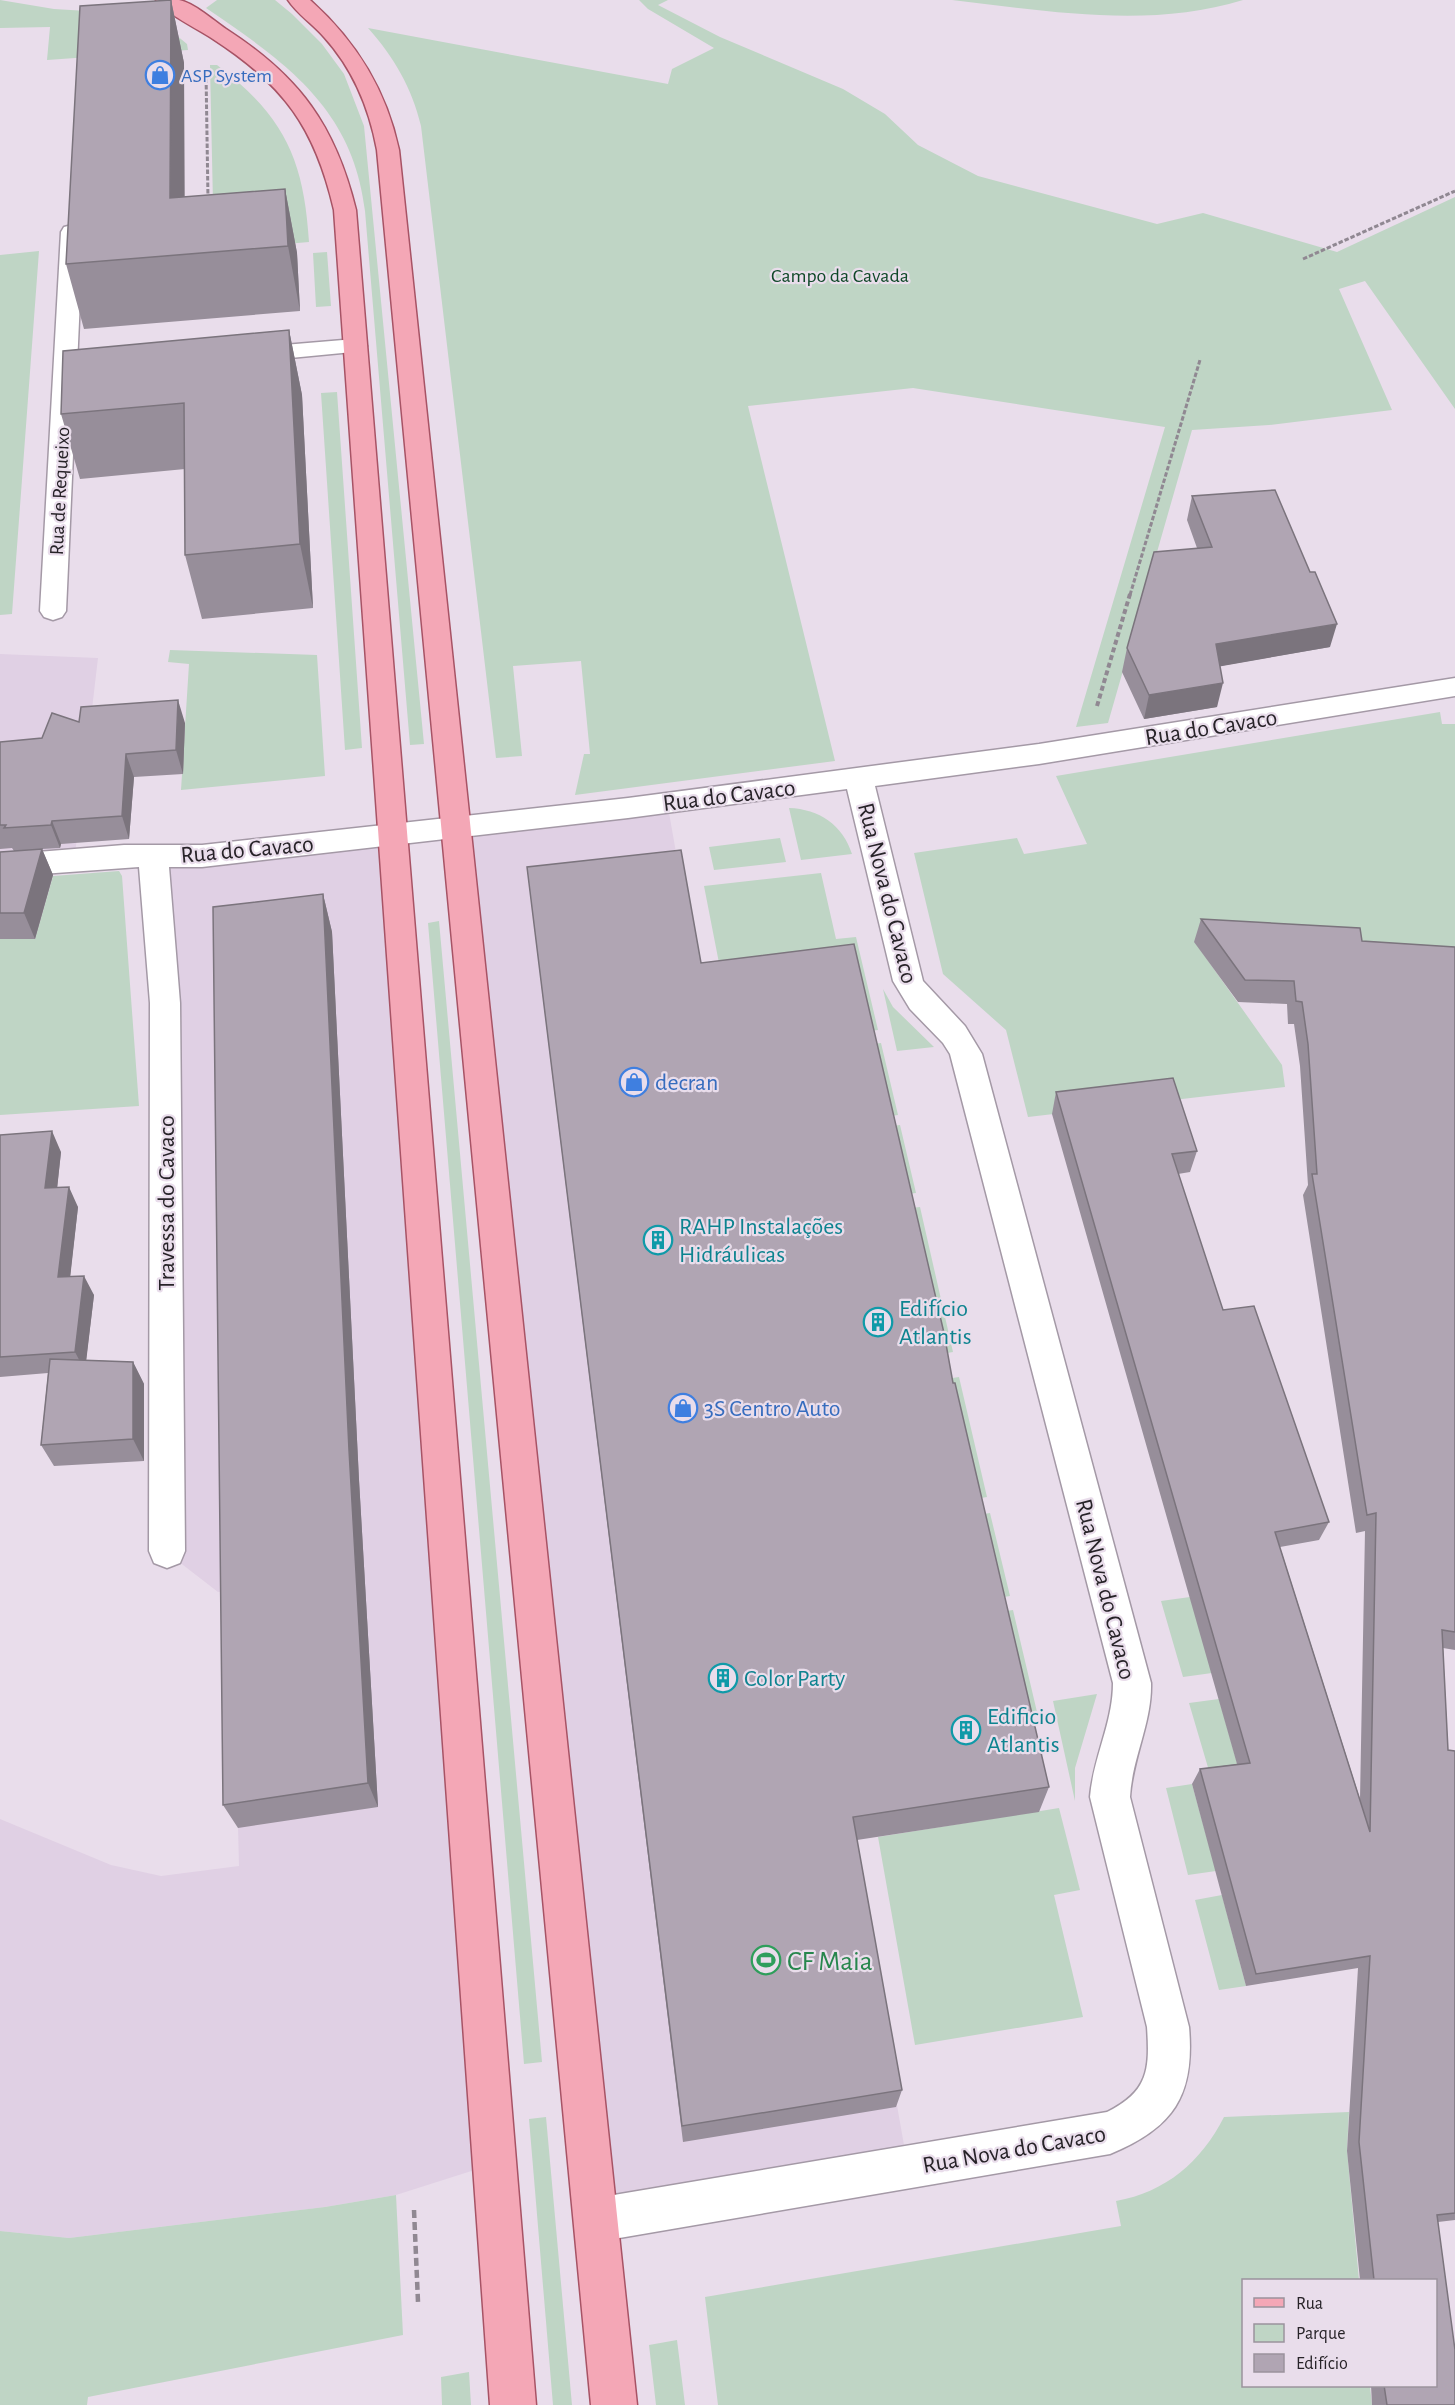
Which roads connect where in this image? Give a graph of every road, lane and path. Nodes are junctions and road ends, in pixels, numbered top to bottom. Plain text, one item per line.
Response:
1 (166, 0) edge
2 (298, 0) edge
3 (206, 65) dead end
4 (1455, 191) edge
5 (73, 204) edge
6 (208, 208) edge
7 (1303, 259) dead end
8 (355, 346) junction
9 (221, 358) edge
10 (1200, 360) dead end
11 (93, 368) edge
12 (65, 371) junction
13 (53, 611) dead end
14 (1455, 687) edge
15 (1084, 747) junction
16 (859, 778) junction
17 (458, 827) junction
18 (392, 835) junction
19 (153, 856) junction
20 (0, 866) edge
21 (166, 1551) dead end
22 (414, 2210) dead end
23 (596, 2220) junction
24 (418, 2302) dead end
25 (513, 2405) edge
26 (614, 2405) edge

1 - 8 main road
2 - 17 main road
3 - 6 path
4 - 7 path
5 - 12 street, Rua de Requeixo
8 - 9 street
8 - 18 main road
10 - 15 path
11 - 12 street
12 - 13 street, Rua de Requeixo
14 - 15 street, Rua do Cavaco
15 - 16 street, Rua do Cavaco
16 - 17 street, Rua do Cavaco
16 - 23 street, Rua Nova do Cavaco
17 - 18 street, Rua do Cavaco
17 - 23 main road
18 - 19 street, Rua do Cavaco
18 - 25 main road
19 - 20 street, Rua do Cavaco
19 - 21 street, Travessa do Cavaco
22 - 24 path
23 - 26 main road

